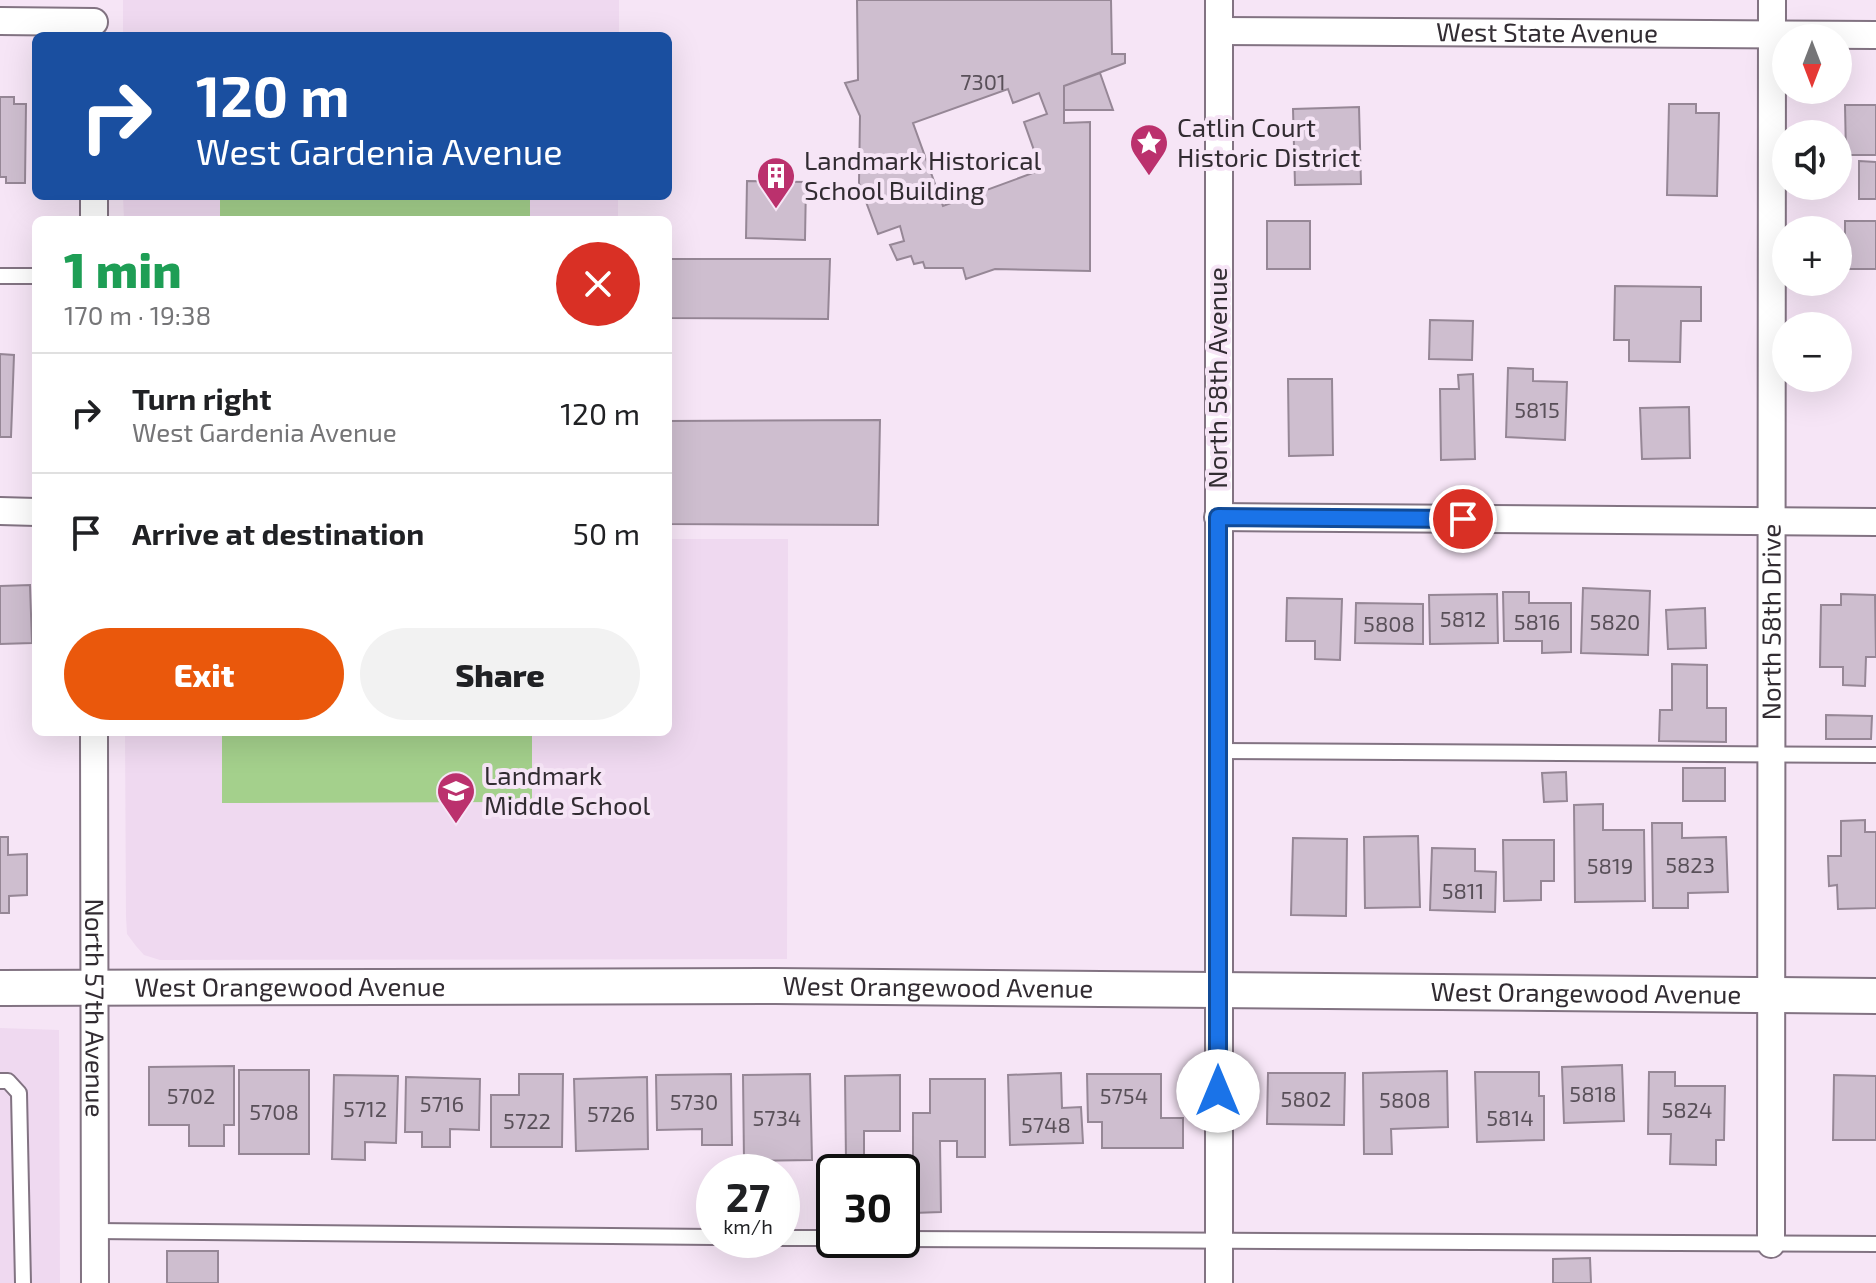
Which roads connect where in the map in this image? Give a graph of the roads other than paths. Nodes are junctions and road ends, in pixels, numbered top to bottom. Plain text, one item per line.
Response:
1 (1219, 0) edge
2 (1772, 0) edge
3 (94, 19) edge
4 (0, 21) edge
5 (1772, 24) edge
6 (1219, 31) junction
7 (1772, 35) joint
8 (1852, 35) edge
9 (1876, 35) edge
10 (0, 276) edge
11 (32, 276) edge
12 (0, 511) edge
13 (32, 512) edge
14 (1218, 517) junction
15 (1769, 521) junction
16 (1876, 522) edge
17 (94, 736) edge
18 (1218, 751) junction
19 (1770, 754) junction
20 (1876, 755) edge
21 (0, 988) edge
22 (94, 988) junction
23 (1218, 988) junction
24 (1876, 996) edge
25 (1769, 997) junction
26 (0, 1081) edge
27 (95, 1231) junction
28 (696, 1237) edge
29 (920, 1239) edge
30 (1219, 1242) junction
31 (1771, 1244) junction
32 (1876, 1244) edge
33 (23, 1283) edge
34 (95, 1283) edge
35 (1219, 1283) edge

1 - 6 street, North 58th Avenue
2 - 5 street, North 58th Drive
3 - 4 street
6 - 7 street, West State Avenue
6 - 14 street, North 58th Avenue
7 - 15 street, North 58th Drive
8 - 9 street, West State Avenue
10 - 11 lane
12 - 13 street
14 - 15 street
14 - 18 street, North 58th Avenue
15 - 16 street
15 - 19 street, North 58th Drive
17 - 22 street, North 57th Avenue
18 - 19 lane
18 - 23 street, North 58th Avenue
19 - 20 lane
19 - 25 street, North 58th Drive
21 - 22 street, West Orangewood Avenue
22 - 23 street, West Orangewood Avenue
22 - 27 street, North 57th Avenue
23 - 25 street, West Orangewood Avenue
23 - 30 street, North 58th Avenue
24 - 25 street, West Orangewood Avenue
25 - 31 street, North 58th Drive
26 - 33 lane
27 - 28 lane
27 - 34 street, North 57th Avenue
29 - 30 lane
30 - 31 lane
30 - 35 street, North 58th Avenue
31 - 32 lane

